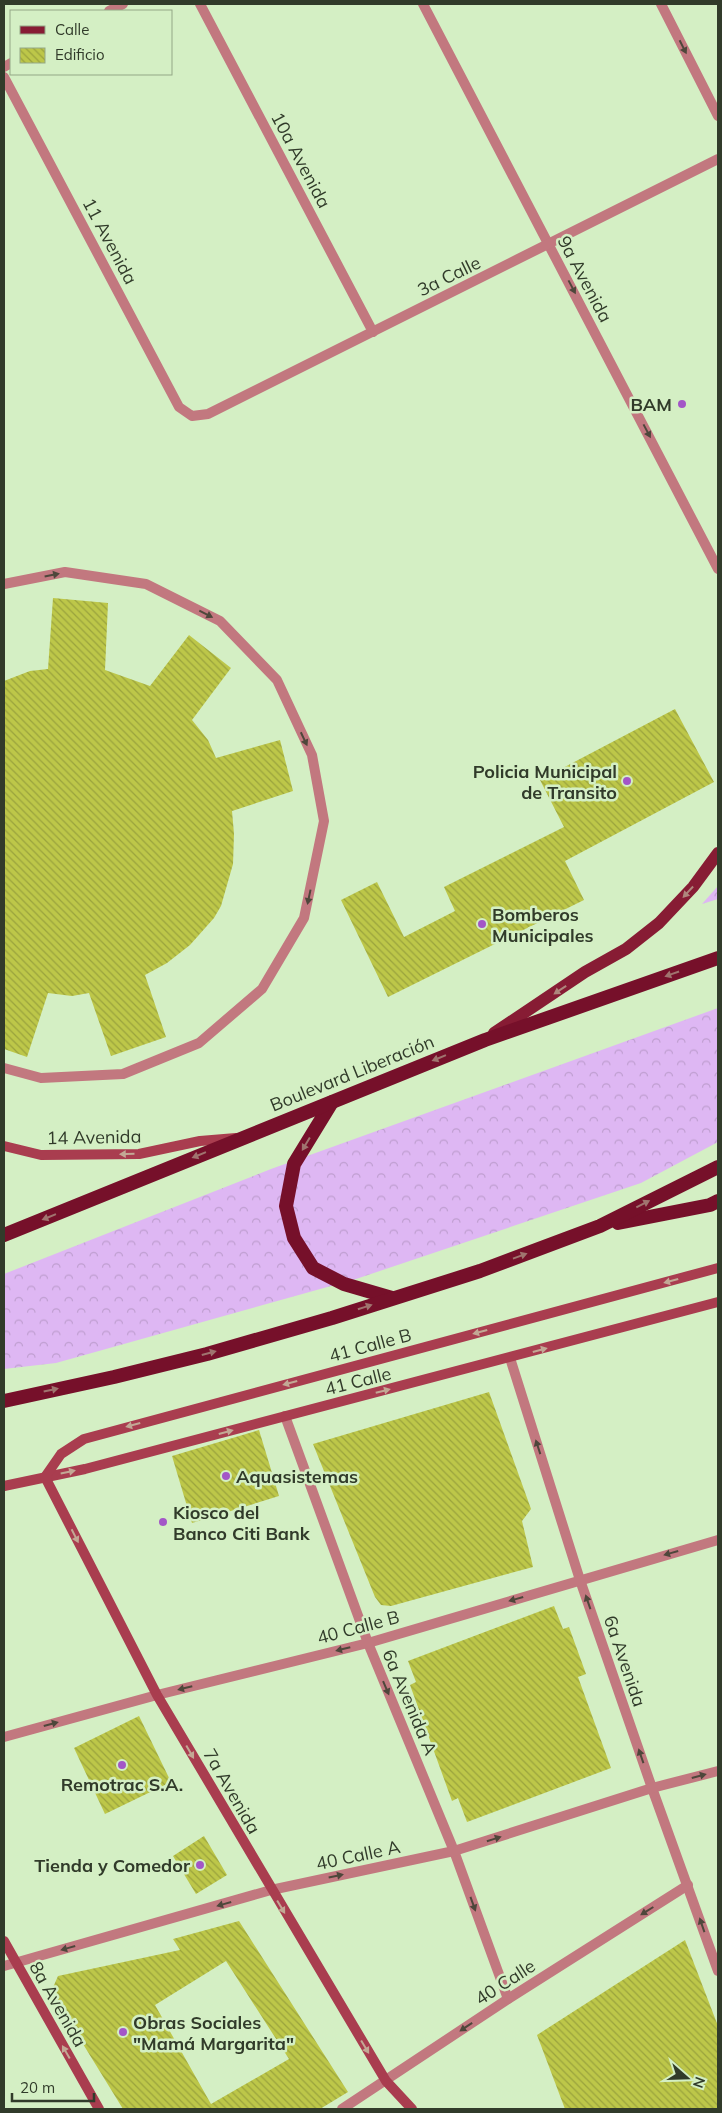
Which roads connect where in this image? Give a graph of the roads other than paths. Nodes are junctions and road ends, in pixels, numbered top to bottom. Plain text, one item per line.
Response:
1 (123, 4) edge
2 (200, 4) edge
3 (424, 4) edge
4 (661, 4) edge
5 (111, 10) edge
6 (4, 77) edge
7 (718, 116) edge
8 (718, 159) edge
9 (549, 244) junction
10 (373, 332) junction
11 (192, 416) joint
12 (718, 568) edge
13 (4, 584) edge
14 (718, 853) edge
15 (718, 958) edge
16 (484, 1040) junction
17 (4, 1068) edge
18 (332, 1102) junction
19 (244, 1137) junction
20 (4, 1146) edge
21 (718, 1167) edge
22 (718, 1200) edge
23 (600, 1226) junction
24 (4, 1235) edge
25 (718, 1268) edge
26 (393, 1298) junction
27 (718, 1302) edge
28 (510, 1358) junction
29 (4, 1400) edge
30 (285, 1416) junction
31 (45, 1477) junction
32 (4, 1486) edge
33 (718, 1540) edge
34 (580, 1580) junction
35 (368, 1643) junction
36 (157, 1695) junction
37 (4, 1737) edge
38 (718, 1771) edge
39 (652, 1788) junction
40 (454, 1851) junction
41 (688, 1885) junction
42 (271, 1890) junction
43 (4, 1941) edge
44 (16, 1963) junction
45 (4, 1966) edge
46 (718, 1971) edge
47 (508, 1999) junction
48 (386, 2082) junction
49 (99, 2109) edge
50 (342, 2109) edge
51 (412, 2109) edge

1 - 5 street
2 - 10 street, 10a Avenida
3 - 9 street, 9a Avenida
4 -> 7 street
6 - 11 street, 11 Avenida
8 - 9 street, 3a Calle
9 - 10 street, 3a Calle
9 -> 12 street, 9a Avenida
10 - 11 street, 3a Calle
13 -> 17 street
14 -> 16 main road
15 -> 16 highway, Boulevard Liberación
16 -> 18 highway, Boulevard Liberación
18 - 19 highway, Boulevard Liberación
18 -> 26 highway
19 -> 20 main road, 14 Avenida
19 -> 24 highway, Boulevard Liberación
23 -> 21 highway
22 - 23 highway
26 -> 23 highway
25 -> 31 main road, 41 Calle B
29 -> 26 highway
28 -> 27 main road, 41 Calle
30 -> 28 main road, 41 Calle
34 -> 28 street, 6a Avenida
31 -> 30 main road, 41 Calle
30 - 35 street, 6a Avenida A
31 - 32 main road, 41 Calle
31 -> 36 main road, 7a Avenida
33 -> 34 street, 40 Calle B
34 -> 35 street, 40 Calle B
39 -> 34 street, 6a Avenida
35 -> 36 street, 40 Calle B
35 -> 40 street, 6a Avenida A
37 -> 36 street, 40 Calle B
36 -> 42 main road, 7a Avenida
39 -> 38 street, 40 Calle A
40 -> 39 street, 40 Calle A
39 - 41 street, 6a Avenida
42 -> 40 street, 40 Calle A
40 -> 47 street, 6a Avenida A
46 -> 41 street, 6a Avenida
41 -> 47 street, 40 Calle
42 -> 44 street, 40 Calle A
42 -> 48 main road, 7a Avenida
43 - 44 main road, 8a Avenida
44 - 45 street, 40 Calle A
49 -> 44 main road, 8a Avenida
47 -> 48 street, 40 Calle
48 - 50 street, 40 Calle
48 - 51 main road, 7a Avenida

